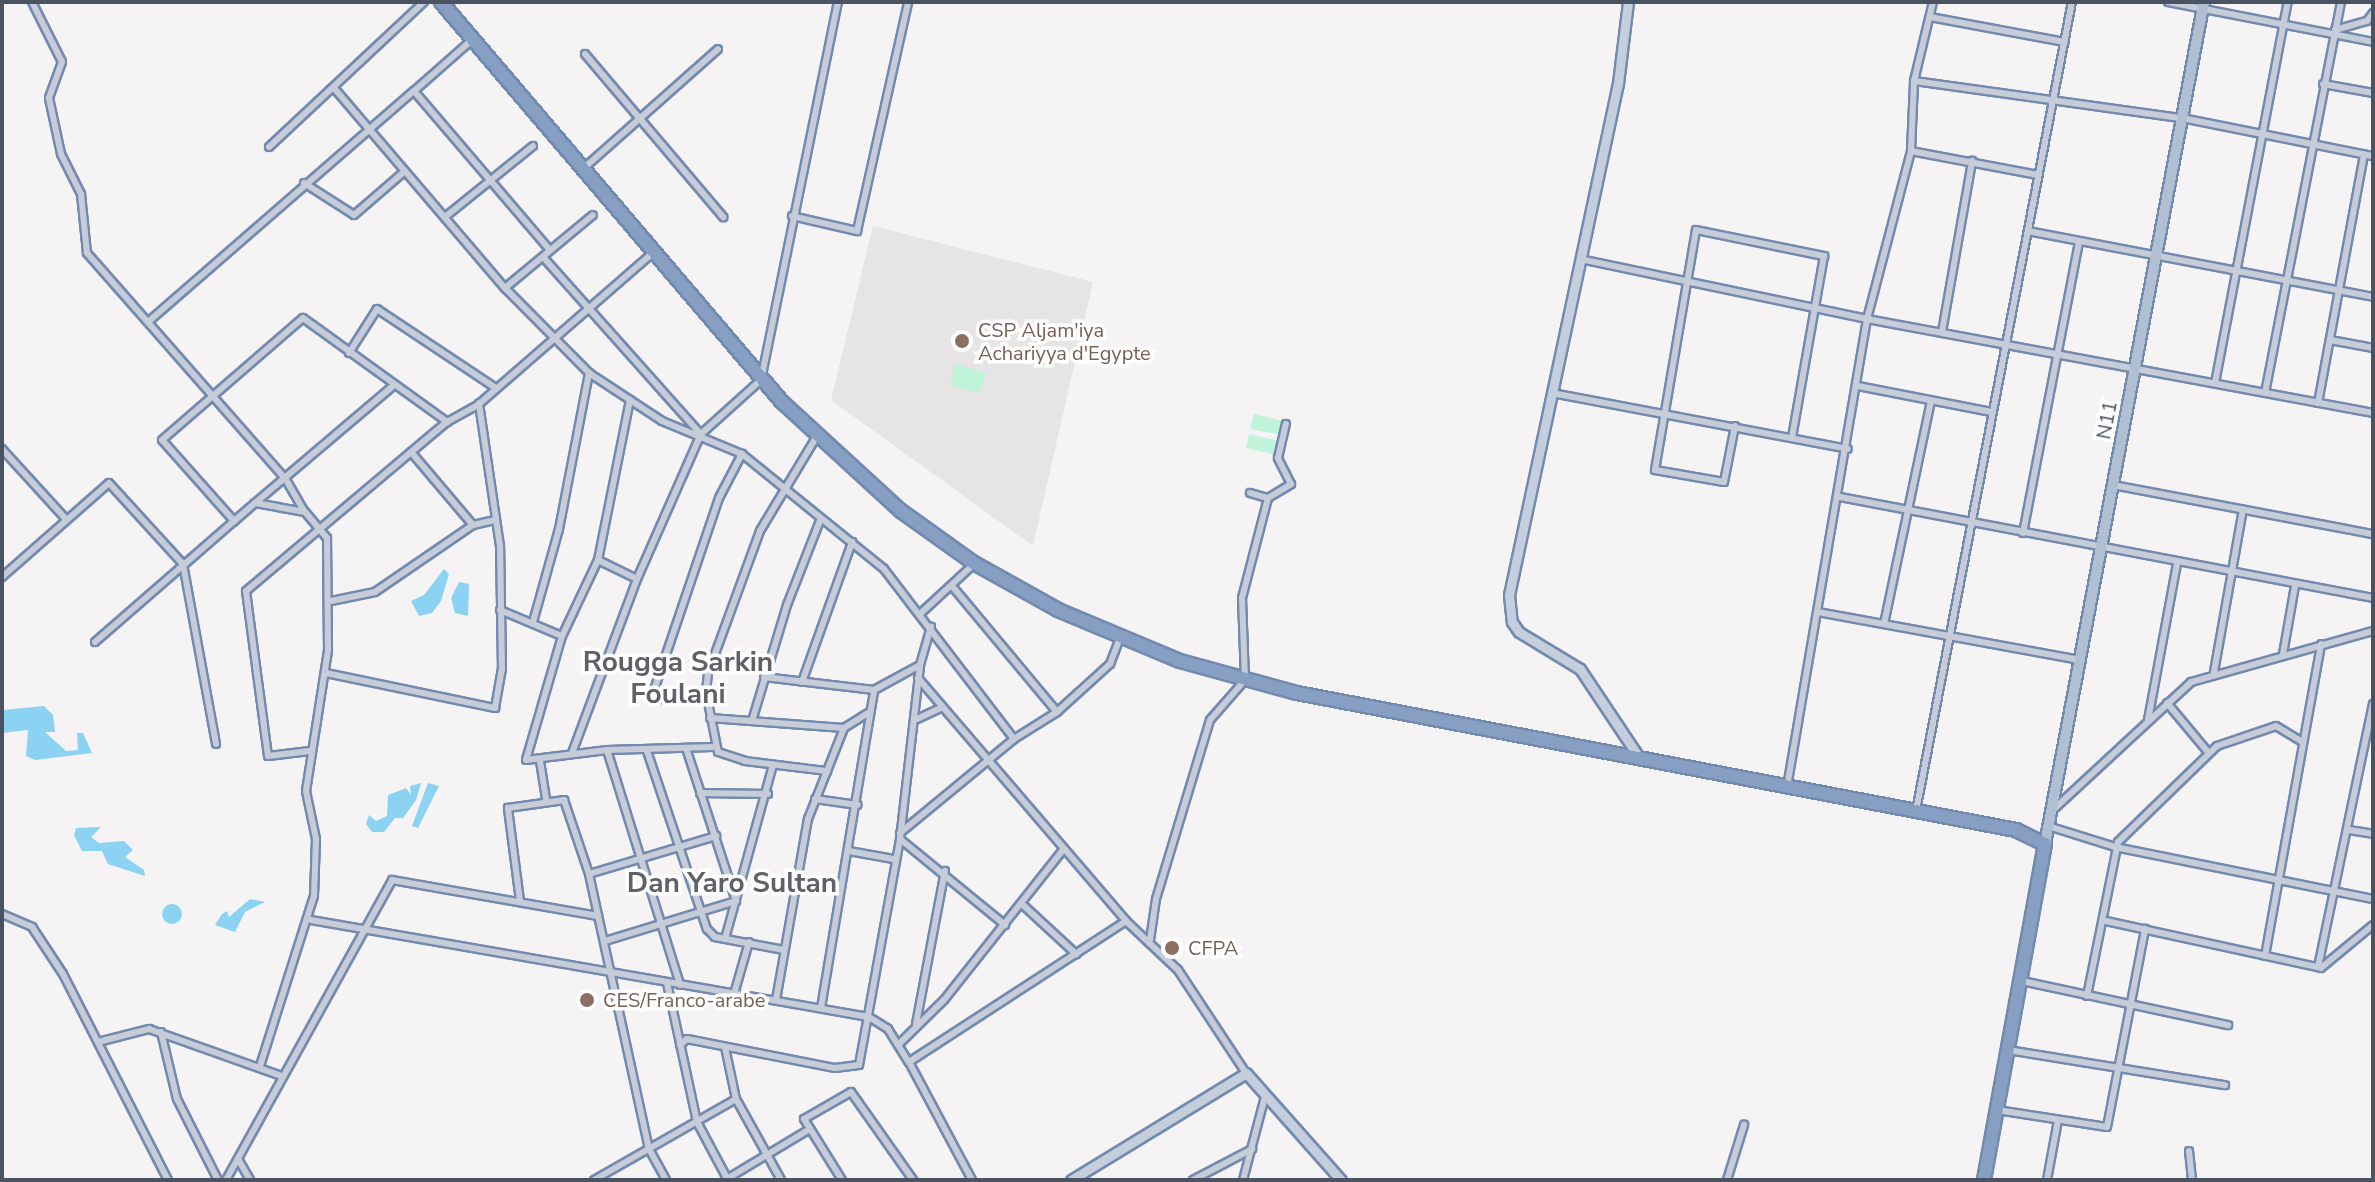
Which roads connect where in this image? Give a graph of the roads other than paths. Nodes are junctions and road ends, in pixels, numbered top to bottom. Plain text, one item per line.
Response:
1 (32, 2) edge
2 (424, 2) edge
3 (441, 2) edge
4 (838, 2) edge
5 (908, 2) edge
6 (1628, 2) edge
7 (1933, 2) edge
8 (2072, 2) edge
9 (2168, 2) edge
10 (2288, 2) edge
11 (2341, 2) edge
12 (2203, 5) edge
13 (2373, 13) edge
14 (1930, 17) junction
15 (2284, 23) junction
16 (2334, 32) junction
17 (473, 39) junction
18 (2065, 42) junction
19 (2373, 42) edge
20 (718, 49) dead end
21 (585, 54) dead end
22 (1914, 81) junction
23 (2323, 84) junction
24 (334, 88) junction
25 (414, 91) junction
26 (2373, 93) edge
27 (2055, 99) junction
28 (640, 118) junction
29 (2182, 118) junction
30 (368, 130) junction
31 (2263, 134) junction
32 (2310, 142) junction
33 (533, 146) dead end
34 (269, 147) dead end
35 (1911, 151) junction
36 (2364, 154) junction
37 (2373, 156) edge
38 (1972, 161) junction
39 (584, 168) junction
40 (405, 171) junction
41 (2038, 175) junction
42 (490, 181) junction
43 (304, 183) junction
44 (593, 215) dead end
45 (792, 216) junction
46 (445, 217) junction
47 (723, 217) dead end
48 (2028, 231) junction
49 (2079, 241) junction
50 (550, 250) junction
51 (654, 252) junction
52 (2157, 256) junction
53 (543, 257) junction
54 (1580, 259) junction
55 (2237, 271) junction
56 (2286, 280) junction
57 (1687, 281) junction
58 (505, 288) junction
59 (2339, 290) junction
60 (2373, 297) edge
61 (589, 305) junction
62 (1815, 308) junction
63 (1867, 319) junction
64 (148, 322) junction
65 (1942, 332) junction
66 (550, 337) junction
67 (2330, 340) junction
68 (2008, 344) junction
69 (2373, 348) edge
70 (349, 353) junction
71 (2056, 353) junction
72 (2136, 368) junction
73 (589, 373) junction
74 (761, 380) junction
75 (2215, 383) junction
76 (394, 385) junction
77 (1858, 386) junction
78 (496, 388) junction
79 (1552, 393) junction
80 (2265, 393) junction
81 (213, 396) junction
82 (630, 400) junction
83 (1931, 401) junction
84 (2318, 403) junction
85 (479, 404) junction
86 (1663, 412) junction
87 (1992, 412) junction
88 (2373, 413) edge
89 (447, 422) junction
90 (1286, 424) dead end
91 (1735, 426) junction
92 (701, 434) junction
93 (817, 436) junction
94 (1792, 437) junction
95 (2, 449) edge
96 (1848, 449) junction
97 (411, 452) junction
98 (742, 454) junction
99 (285, 478) junction
100 (2113, 485) junction
101 (785, 492) junction
102 (1250, 493) dead end
103 (1840, 497) junction
104 (1268, 498) junction
105 (255, 503) junction
106 (2243, 510) junction
107 (1912, 511) junction
108 (305, 512) junction
109 (66, 519) junction
110 (495, 520) junction
111 (234, 521) junction
112 (820, 521) junction
113 (1973, 523) junction
114 (473, 525) junction
115 (320, 528) junction
116 (2023, 533) junction
117 (2373, 534) edge
118 (852, 542) junction
119 (2102, 548) junction
120 (598, 560) junction
121 (974, 563) junction
122 (2177, 563) junction
123 (183, 564) junction
124 (2232, 574) junction
125 (2, 577) edge
126 (637, 579) junction
127 (951, 585) junction
128 (2295, 586) junction
129 (2373, 598) edge
130 (331, 601) junction
131 (500, 610) junction
132 (1818, 612) junction
133 (921, 613) junction
134 (533, 622) junction
135 (1884, 624) junction
136 (931, 627) junction
137 (2373, 631) edge
138 (562, 636) junction
139 (1952, 636) junction
140 (1120, 638) junction
141 (95, 642) dead end
142 (2321, 644) junction
143 (2283, 654) junction
144 (2080, 660) junction
145 (920, 665) junction
146 (2214, 672) junction
147 (326, 673) junction
148 (764, 677) junction
149 (918, 678) junction
150 (1245, 680) junction
151 (802, 682) junction
152 (874, 690) junction
153 (708, 700) junction
154 (2167, 703) junction
155 (2373, 704) edge
156 (941, 708) junction
157 (870, 712) junction
158 (1057, 712) junction
159 (710, 718) junction
160 (917, 719) junction
161 (2148, 720) junction
162 (752, 721) junction
163 (844, 728) junction
164 (1014, 739) junction
165 (2303, 742) junction
166 (216, 744) dead end
167 (713, 747) junction
168 (686, 748) junction
169 (607, 750) junction
170 (310, 751) junction
171 (647, 751) junction
172 (2208, 752) junction
173 (572, 753) junction
174 (1640, 759) junction
175 (540, 761) junction
176 (988, 761) junction
177 (773, 765) junction
178 (827, 771) junction
179 (1787, 787) junction
180 (700, 793) junction
181 (768, 794) junction
182 (546, 799) junction
183 (815, 799) junction
184 (858, 805) junction
185 (1916, 811) junction
186 (2051, 812) junction
187 (2048, 826) junction
188 (2349, 830) junction
189 (2373, 834) edge
190 (716, 836) junction
191 (900, 836) junction
192 (2045, 844) junction
193 (2115, 847) junction
194 (681, 848) junction
195 (1063, 850) junction
196 (849, 851) junction
197 (643, 859) junction
198 (893, 859) junction
199 (945, 871) junction
200 (589, 874) junction
201 (2279, 880) junction
202 (2336, 892) junction
203 (2373, 899) edge
204 (520, 901) junction
205 (736, 901) junction
206 (1022, 904) junction
207 (702, 911) junction
208 (2, 914) edge
209 (598, 916) junction
210 (311, 920) junction
211 (1126, 921) junction
212 (2106, 921) junction
213 (665, 924) junction
214 (1005, 925) junction
215 (2373, 925) edge
216 (2145, 929) junction
217 (365, 930) junction
218 (725, 939) junction
219 (1150, 940) junction
220 (605, 941) junction
221 (749, 942) junction
222 (784, 950) junction
223 (1076, 954) junction
224 (2265, 956) junction
225 (2318, 967) junction
226 (611, 973) junction
227 (2022, 981) junction
228 (667, 983) junction
229 (680, 985) junction
230 (734, 994) junction
231 (2087, 996) junction
232 (776, 1000) junction
233 (2131, 1005) junction
234 (821, 1008) junction
235 (869, 1017) junction
236 (916, 1024) junction
237 (2228, 1025) dead end
238 (161, 1032) junction
239 (98, 1042) junction
240 (899, 1044) junction
241 (680, 1045) junction
242 (725, 1047) junction
243 (2008, 1050) junction
244 (909, 1062) junction
245 (260, 1066) junction
246 (2119, 1068) junction
247 (1246, 1073) junction
248 (282, 1076) junction
249 (2225, 1085) dead end
250 (1265, 1097) junction
251 (736, 1099) junction
252 (1997, 1110) junction
253 (2058, 1120) junction
254 (697, 1122) junction
255 (1744, 1125) dead end
256 (810, 1129) junction
257 (649, 1149) junction
258 (1252, 1149) junction
259 (2189, 1151) dead end
260 (766, 1154) junction
261 (238, 1159) junction
262 (168, 1180) edge
263 (218, 1180) edge
264 (226, 1180) edge
265 (250, 1180) edge
266 (594, 1180) edge
267 (666, 1180) edge
268 (727, 1180) edge
269 (781, 1180) edge
270 (842, 1180) edge
271 (913, 1180) edge
272 (972, 1180) edge
273 (1071, 1180) edge
274 (1193, 1180) edge
275 (1243, 1180) edge
276 (1341, 1180) edge
277 (1727, 1180) edge
278 (1984, 1180) edge
279 (2047, 1180) edge
280 (2192, 1180) edge

1 - 64 street
2 - 24 street
3 - 17 highway
4 - 45 street
5 - 45 street
6 - 54 street
7 - 14 street
8 - 18 street
9 - 12 street
10 - 15 street
11 - 16 street
12 - 15 street
12 - 29 main road, N11
13 - 16 street
14 - 18 street
14 - 22 street
15 - 16 street
15 - 31 street
16 - 19 street
16 - 23 street
17 - 25 street
17 - 39 highway
18 - 27 street
20 - 28 street
21 - 28 street
22 - 27 street
22 - 35 street
23 - 26 street
23 - 32 street
24 - 30 street
24 - 34 street
25 - 30 street
25 - 42 street
27 - 29 street
27 - 41 street
28 - 39 street
28 - 47 street
29 - 31 street
29 - 52 main road, N11
30 - 40 street
30 - 43 street
31 - 32 street
31 - 55 street
32 - 36 street
32 - 56 street
33 - 42 street
35 - 38 street
35 - 63 street
36 - 37 street
36 - 59 street
38 - 41 street
38 - 65 street
39 - 51 highway
40 - 43 street
40 - 46 street
41 - 48 street
42 - 46 street
42 - 50 street
43 - 64 street
44 - 50 street
45 - 74 street
46 - 58 street
48 - 49 street
48 - 68 street
49 - 52 street
49 - 71 street
50 - 53 street
51 - 61 street
51 - 74 highway
52 - 55 street
52 - 72 main road, N11
53 - 58 street
53 - 61 street
54 - 57 street
54 - 79 street
55 - 56 street
55 - 75 street
56 - 59 street
56 - 80 street
57 - 62 street
57 - 62 street
57 - 86 street
58 - 66 street
59 - 60 street
59 - 67 street
61 - 66 street
61 - 92 street
62 - 63 street
62 - 94 street
63 - 65 street
63 - 77 street
64 - 81 street
65 - 68 street
66 - 73 street
66 - 78 street
67 - 69 street
67 - 84 street
68 - 71 street
68 - 87 street
70 - 76 street
70 - 78 street
70 - 81 street
71 - 72 street
71 - 116 street
72 - 75 street
72 - 100 main road, N11
73 - 82 street
73 - 134 street
74 - 92 street
74 - 93 highway
75 - 80 street
76 - 89 street
76 - 99 street
77 - 83 street
77 - 96 street
78 - 85 street
79 - 86 street
79 - 174 street
80 - 84 street
81 - 99 street
81 - 111 street
82 - 92 street
82 - 120 street
83 - 87 street
83 - 107 street
84 - 88 street
85 - 89 street
85 - 110 street
86 - 91 street
86 - 91 street
87 - 113 street
89 - 97 street
90 - 104 street
91 - 94 street
92 - 98 street
92 - 126 street
93 - 101 street
93 - 121 highway
94 - 96 street
95 - 109 street
96 - 103 street
97 - 114 street
97 - 115 street
98 - 101 street
98 - 153 street
99 - 105 street
99 - 108 street
100 - 106 street
100 - 119 main road, N11
101 - 112 street
101 - 153 street
102 - 104 street
103 - 107 street
103 - 132 street
104 - 150 street
105 - 108 street
105 - 111 street
106 - 117 street
106 - 124 street
107 - 113 street
107 - 135 street
108 - 115 street
109 - 123 street
109 - 125 street
110 - 114 street
110 - 131 street
111 - 123 street
112 - 118 street
112 - 148 street
113 - 116 street
113 - 139 street
114 - 130 street
115 - 130 street
115 - 170 street
116 - 119 street
118 - 133 street
118 - 151 street
119 - 122 street
119 - 144 main road, N11
120 - 126 street
120 - 138 street
121 - 127 street
121 - 140 highway
122 - 124 street
122 - 161 street
123 - 141 street
123 - 166 street
124 - 128 street
124 - 146 street
126 - 173 street
127 - 133 street
127 - 158 street
128 - 129 street
128 - 143 street
130 - 147 street
131 - 134 street
131 - 147 street
132 - 135 street
132 - 179 street
133 - 136 street
134 - 138 street
135 - 139 street
136 - 145 street
136 - 164 street
137 - 142 street
138 - 175 street
139 - 144 street
139 - 185 street
140 - 150 highway
140 - 158 street
142 - 143 street
142 - 165 street
143 - 146 street
144 - 186 main road, N11
145 - 149 street
145 - 152 street
146 - 154 street
147 - 170 street
148 - 151 street
148 - 162 street
149 - 156 street
149 - 160 street
150 - 174 highway
150 - 219 street
151 - 152 street
152 - 157 street
153 - 159 street
154 - 161 street
154 - 172 street
155 - 188 street
156 - 160 street
156 - 176 street
157 - 163 street
157 - 184 street
158 - 164 street
159 - 162 street
159 - 167 street
160 - 191 street
161 - 186 street
162 - 163 street
163 - 178 street
164 - 176 street
165 - 172 street
165 - 201 street
167 - 168 street
167 - 177 street
168 - 171 street
168 - 180 street
169 - 171 street
169 - 173 street
169 - 197 street
170 - 210 street
171 - 194 street
172 - 193 street
173 - 175 street
174 - 179 highway
175 - 182 street
176 - 191 street
176 - 195 street
177 - 178 street
177 - 181 street
178 - 183 street
179 - 185 highway
180 - 181 street
180 - 190 street
181 - 205 street
182 - 200 street
182 - 204 street
183 - 184 street
183 - 222 street
184 - 196 street
185 - 192 highway
186 - 187 main road, N11
187 - 192 main road, N11
187 - 193 street
188 - 189 street
188 - 202 street
190 - 194 street
190 - 205 street
191 - 198 street
191 - 199 street
192 - 227 highway
193 - 201 street
193 - 212 street
194 - 197 street
194 - 207 street
195 - 206 street
195 - 211 street
196 - 198 street
196 - 234 street
197 - 200 street
197 - 213 street
198 - 235 street
199 - 214 street
199 - 236 street
200 - 209 street
201 - 202 street
201 - 224 street
202 - 203 street
202 - 225 street
204 - 209 street
204 - 217 street
205 - 207 street
205 - 218 street
206 - 214 street
206 - 223 street
207 - 213 street
207 - 218 street
208 - 239 street
209 - 220 street
210 - 217 street
210 - 245 street
211 - 219 street
211 - 223 street
212 - 216 street
212 - 231 street
213 - 220 street
213 - 229 street
214 - 236 street
215 - 225 street
216 - 224 street
216 - 233 street
217 - 226 street
217 - 248 street
218 - 221 street
219 - 247 street
220 - 226 street
221 - 222 street
221 - 230 street
222 - 232 street
223 - 244 street
224 - 225 street
226 - 228 street
226 - 257 street
227 - 231 street
227 - 243 highway
228 - 229 street
228 - 241 street
229 - 230 street
230 - 232 street
231 - 233 street
232 - 234 street
233 - 237 street
233 - 246 street
234 - 235 street
235 - 240 street
235 - 242 street
236 - 240 street
238 - 239 street
238 - 245 street
238 - 263 street
239 - 262 street
240 - 244 street
241 - 242 street
241 - 254 street
242 - 251 street
243 - 246 street
243 - 252 highway
244 - 272 street
245 - 248 street
246 - 249 street
246 - 253 street
247 - 250 street
247 - 273 street
248 - 261 street
250 - 258 street
250 - 276 street
251 - 254 street
251 - 260 street
252 - 253 street
252 - 278 highway
253 - 279 street
254 - 257 street
254 - 268 street
255 - 277 street
256 - 260 street
256 - 270 street
256 - 271 street
257 - 266 street
257 - 267 street
258 - 274 street
258 - 275 street
259 - 280 street
260 - 268 street
260 - 269 street
261 - 264 street
261 - 265 street

